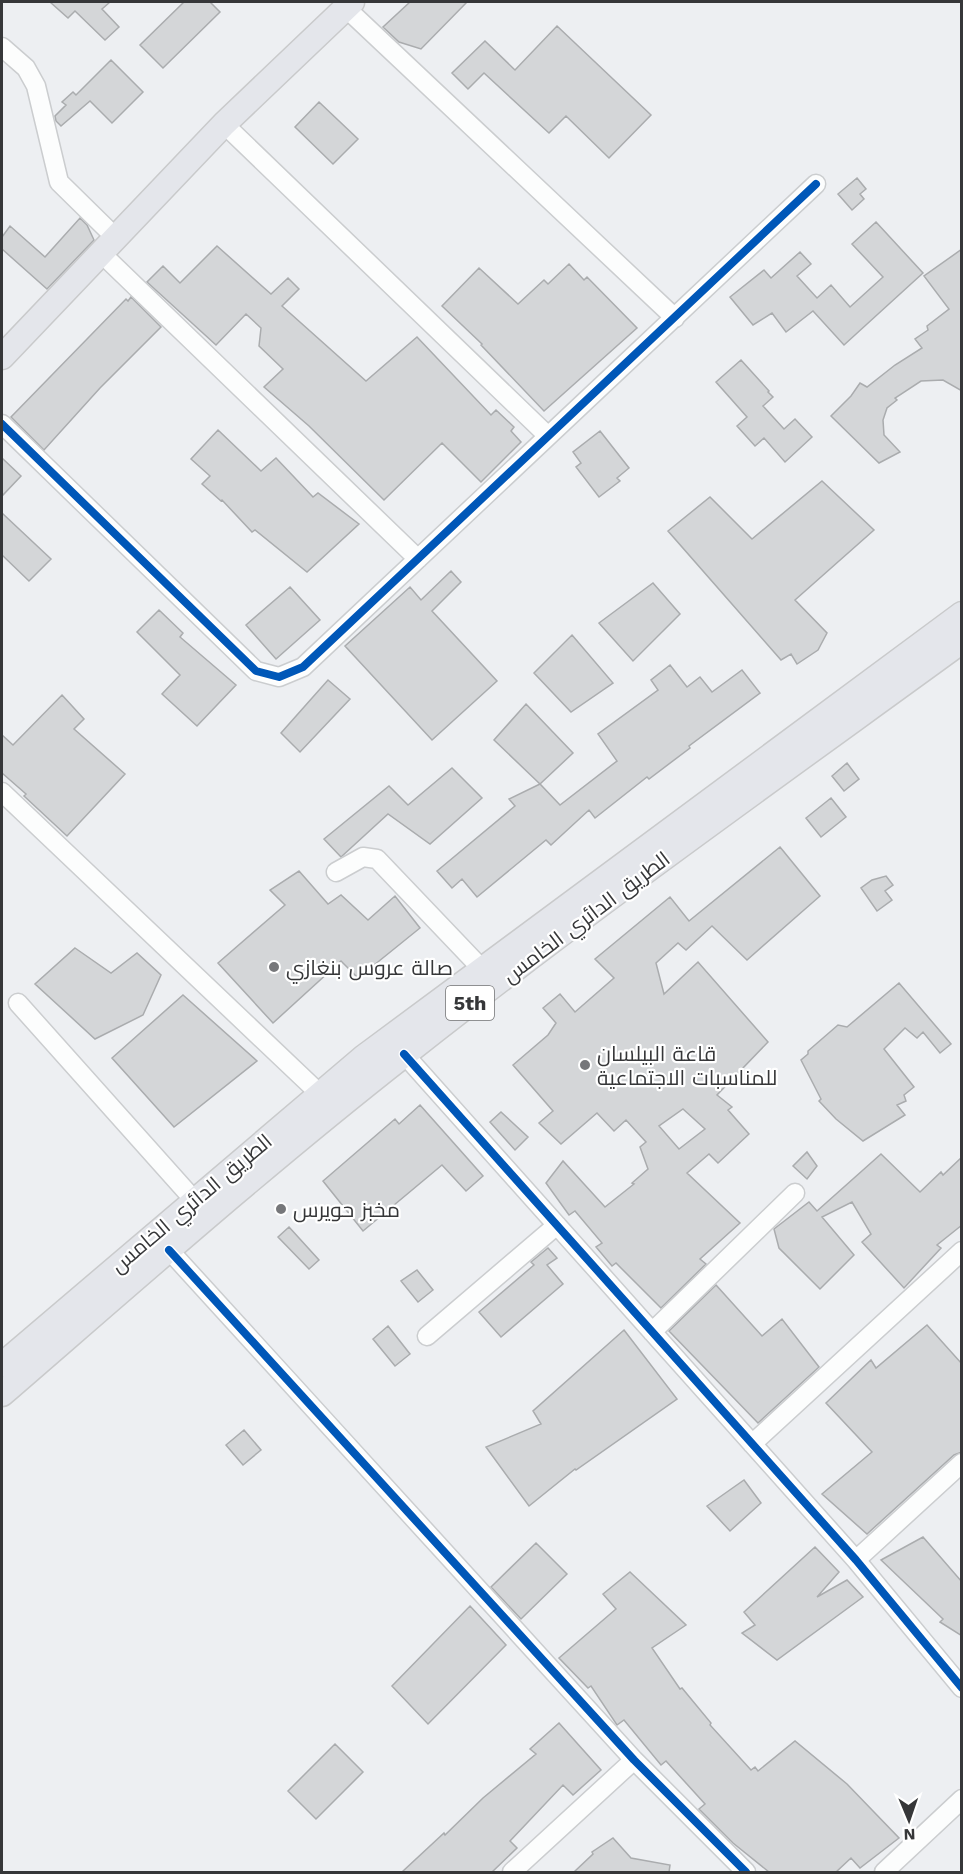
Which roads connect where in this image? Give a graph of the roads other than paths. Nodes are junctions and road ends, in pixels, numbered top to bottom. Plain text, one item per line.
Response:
1 (348, 4) edge
2 (2, 47) edge
3 (224, 124) junction
4 (816, 184) dead end
5 (108, 245) junction
6 (675, 318) junction
7 (2, 357) edge
8 (2, 424) edge
9 (548, 436) junction
10 (418, 559) junction
11 (962, 614) edge
12 (962, 641) edge
13 (2, 792) edge
14 (336, 872) dead end
15 (481, 968) junction
16 (18, 1003) dead end
17 (404, 1054) junction
18 (320, 1094) junction
19 (795, 1193) dead end
20 (194, 1200) junction
21 (557, 1225) junction
22 (169, 1250) junction
23 (962, 1251) edge
24 (113, 1283) junction
25 (652, 1332) junction
26 (427, 1336) dead end
27 (2, 1365) edge
28 (2, 1394) edge
29 (752, 1444) junction
30 (962, 1463) edge
31 (856, 1560) junction
32 (962, 1688) edge
33 (634, 1760) junction
34 (962, 1799) edge
35 (512, 1872) edge
36 (746, 1872) edge
37 (884, 1872) edge

1 - 3 main road
1 - 6 street
2 - 5 street
3 - 5 main road
3 - 9 street
4 - 6 street
5 - 7 main road
5 - 10 street
6 - 9 street
8 - 10 street
9 - 10 street
11 - 15 main road, الطريق الدائري الخامس / 5th
12 - 17 main road, الطريق الدائري الخامس / 5th
13 - 18 street
14 - 15 street
15 - 18 main road, الطريق الدائري الخامس / 5th
16 - 20 street
17 - 21 street
17 - 22 main road, الطريق الدائري الخامس / 5th
18 - 20 main road, الطريق الدائري الخامس / 5th
19 - 25 street
20 - 24 main road, الطريق الدائري الخامس / 5th
21 - 25 street
21 - 26 street
22 - 24 main road, الطريق الدائري الخامس / 5th
22 - 33 street
23 - 29 street
24 - 27 main road, الطريق الدائري الخامس / 5th
24 - 28 main road, الطريق الدائري الخامس / 5th
25 - 29 street
29 - 31 street
30 - 31 street
31 - 32 street
33 - 35 street
33 - 36 street
34 - 37 street

